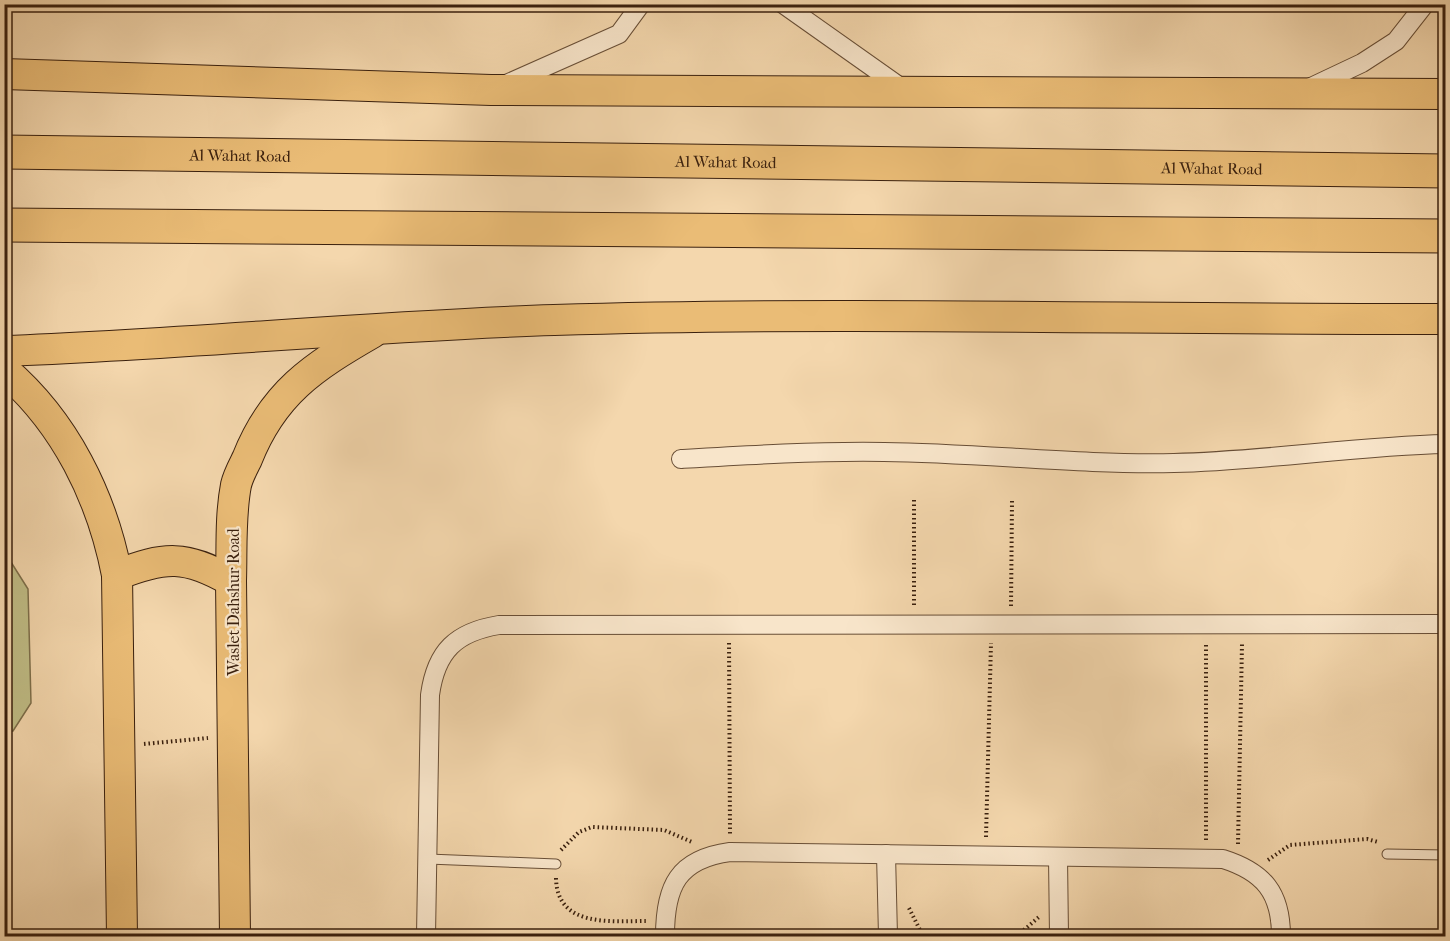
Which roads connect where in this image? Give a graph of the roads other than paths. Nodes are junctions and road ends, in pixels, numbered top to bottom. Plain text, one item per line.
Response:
1 (641, 4) edge
2 (783, 4) edge
3 (1425, 4) edge
4 (4, 74) edge
5 (491, 90) junction
6 (908, 92) junction
7 (1296, 94) junction
8 (1446, 94) edge
9 (4, 152) edge
10 (1446, 171) edge
11 (4, 225) edge
12 (1446, 236) edge
13 (1446, 318) edge
14 (377, 330) junction
15 (4, 351) edge
16 (4, 370) edge
17 (1446, 444) edge
18 (681, 459) dead end
19 (117, 575) junction
20 (231, 581) junction
21 (1446, 624) edge
22 (886, 854) junction
23 (1387, 854) road end
24 (1446, 855) edge
25 (1058, 857) junction
26 (428, 859) junction
27 (556, 864) road end
28 (665, 929) edge
29 (122, 936) edge
30 (235, 936) edge
31 (426, 936) edge
32 (888, 936) edge
33 (1059, 936) edge
34 (1281, 936) edge

1 - 5 street
2 - 6 street
3 - 7 street
4 - 5 main road
5 - 6 main road
6 - 7 main road
7 - 8 main road
9 - 10 highway, Al Wahat Road
11 - 12 highway
13 - 14 main road
14 - 15 main road
14 - 20 main road, Waslet Dahshur Road
16 - 19 main road
17 - 18 street
19 - 20 main road
19 - 29 main road
20 - 30 main road, Waslet Dahshur Road
21 - 26 street
22 - 25 street
22 - 28 street
22 - 32 street
23 - 24 lane
25 - 33 street
25 - 34 street
26 - 27 lane
26 - 31 street

